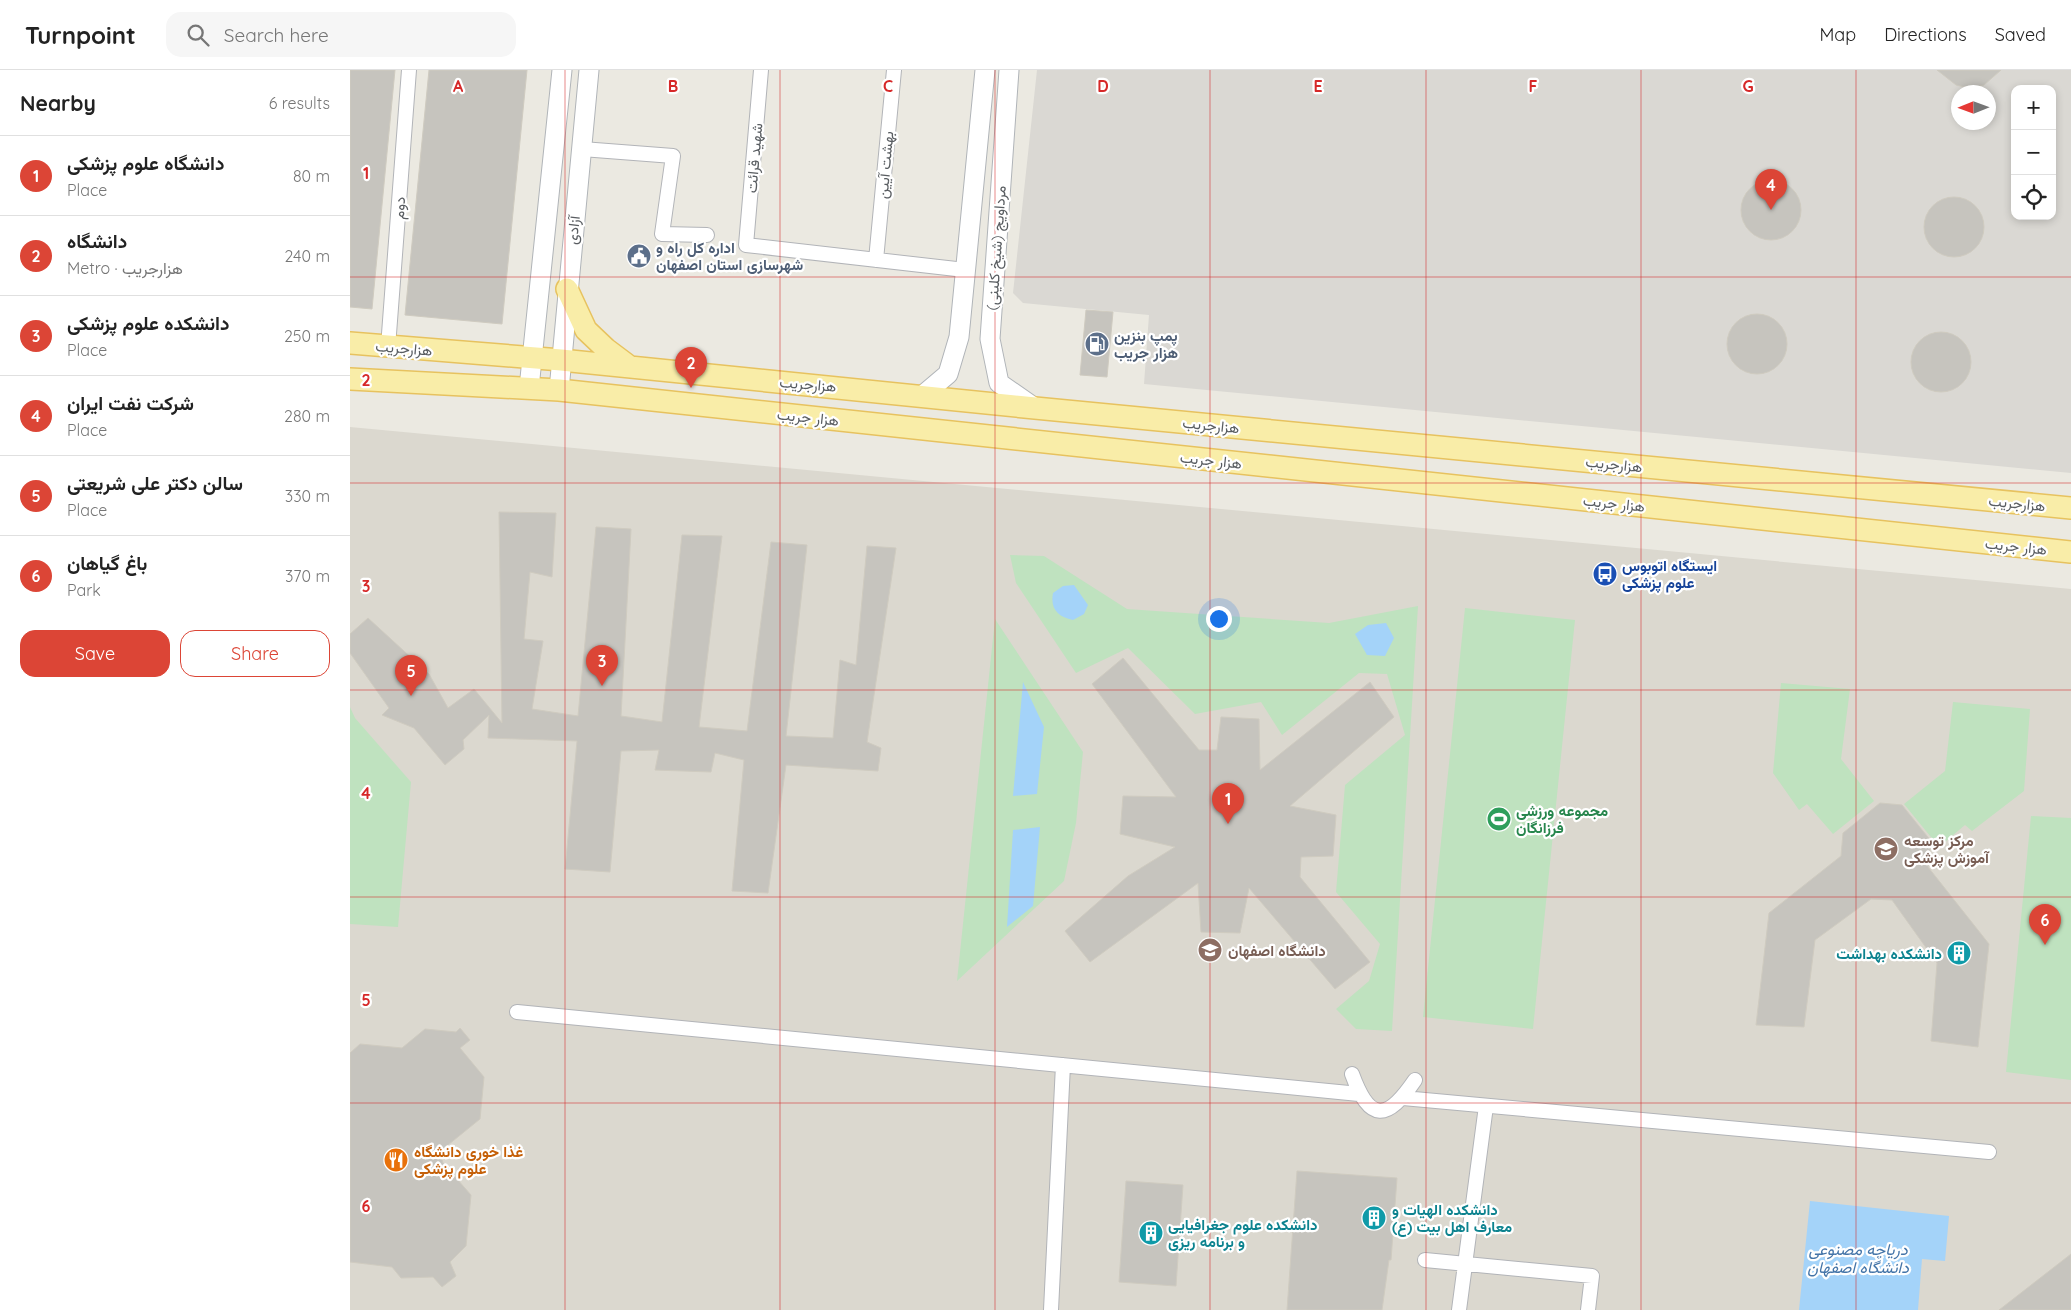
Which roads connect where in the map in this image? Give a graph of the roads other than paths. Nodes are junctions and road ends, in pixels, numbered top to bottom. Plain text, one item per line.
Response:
1 (409, 70) edge
2 (562, 70) edge
3 (589, 70) edge
4 (762, 70) edge
5 (894, 70) edge
6 (985, 70) edge
7 (1009, 70) edge
8 (982, 104) junction
9 (1005, 107) junction
10 (582, 149) junction
11 (707, 235) dead end
12 (876, 260) junction
13 (965, 270) junction
14 (567, 289) junction
15 (350, 343) edge
16 (388, 346) junction
17 (530, 358) junction
18 (561, 360) junction
19 (630, 367) junction
20 (350, 379) edge
21 (529, 388) junction
22 (559, 390) junction
23 (922, 396) junction
24 (1035, 408) junction
25 (2071, 508) edge
26 (2071, 552) edge
27 (517, 1012) dead end
28 (1063, 1065) junction
29 (1352, 1074) dead end
30 (1415, 1080) dead end
31 (1359, 1094) junction
32 (1403, 1098) junction
33 (1486, 1106) junction
34 (1989, 1152) dead end
35 (1425, 1260) dead end
36 (1465, 1264) junction
37 (1051, 1310) edge
38 (1459, 1310) edge
39 (1588, 1310) edge

1 - 16 street, دوم
2 - 17 main road, آزادی
3 - 10 main road, آزادی
4 - 12 street, شهید قرائت
5 - 12 street, بهشت آیین
6 - 8 main road, مرداویج (شیخ کلینی)
7 - 9 main road, مرداویج (شیخ کلینی)
8 - 9 main road
8 - 13 main road, مرداویج (شیخ کلینی)
9 - 24 main road, مرداویج (شیخ کلینی)
10 - 11 street
10 - 14 main road, آزادی
12 - 13 street
13 - 23 main road, مرداویج (شیخ کلینی)
14 - 18 main road, آزادی
14 - 19 main road
15 - 16 main road, هزارجریب
16 - 17 main road, هزارجریب
17 - 18 main road, هزارجریب
17 - 21 main road, آزادی
18 - 19 main road, هزارجریب
18 - 22 main road, آزادی
19 - 23 main road, هزارجریب
20 - 21 main road, هزار جریب
21 - 22 main road, هزار جریب
22 - 26 main road, هزار جریب
23 - 24 main road, هزارجریب
24 - 25 main road, هزارجریب
27 - 28 street
28 - 31 street
28 - 37 street
29 - 31 street
30 - 32 street
31 - 32 street
32 - 33 street
33 - 34 street
33 - 36 street
35 - 36 street
36 - 38 street
36 - 39 street

